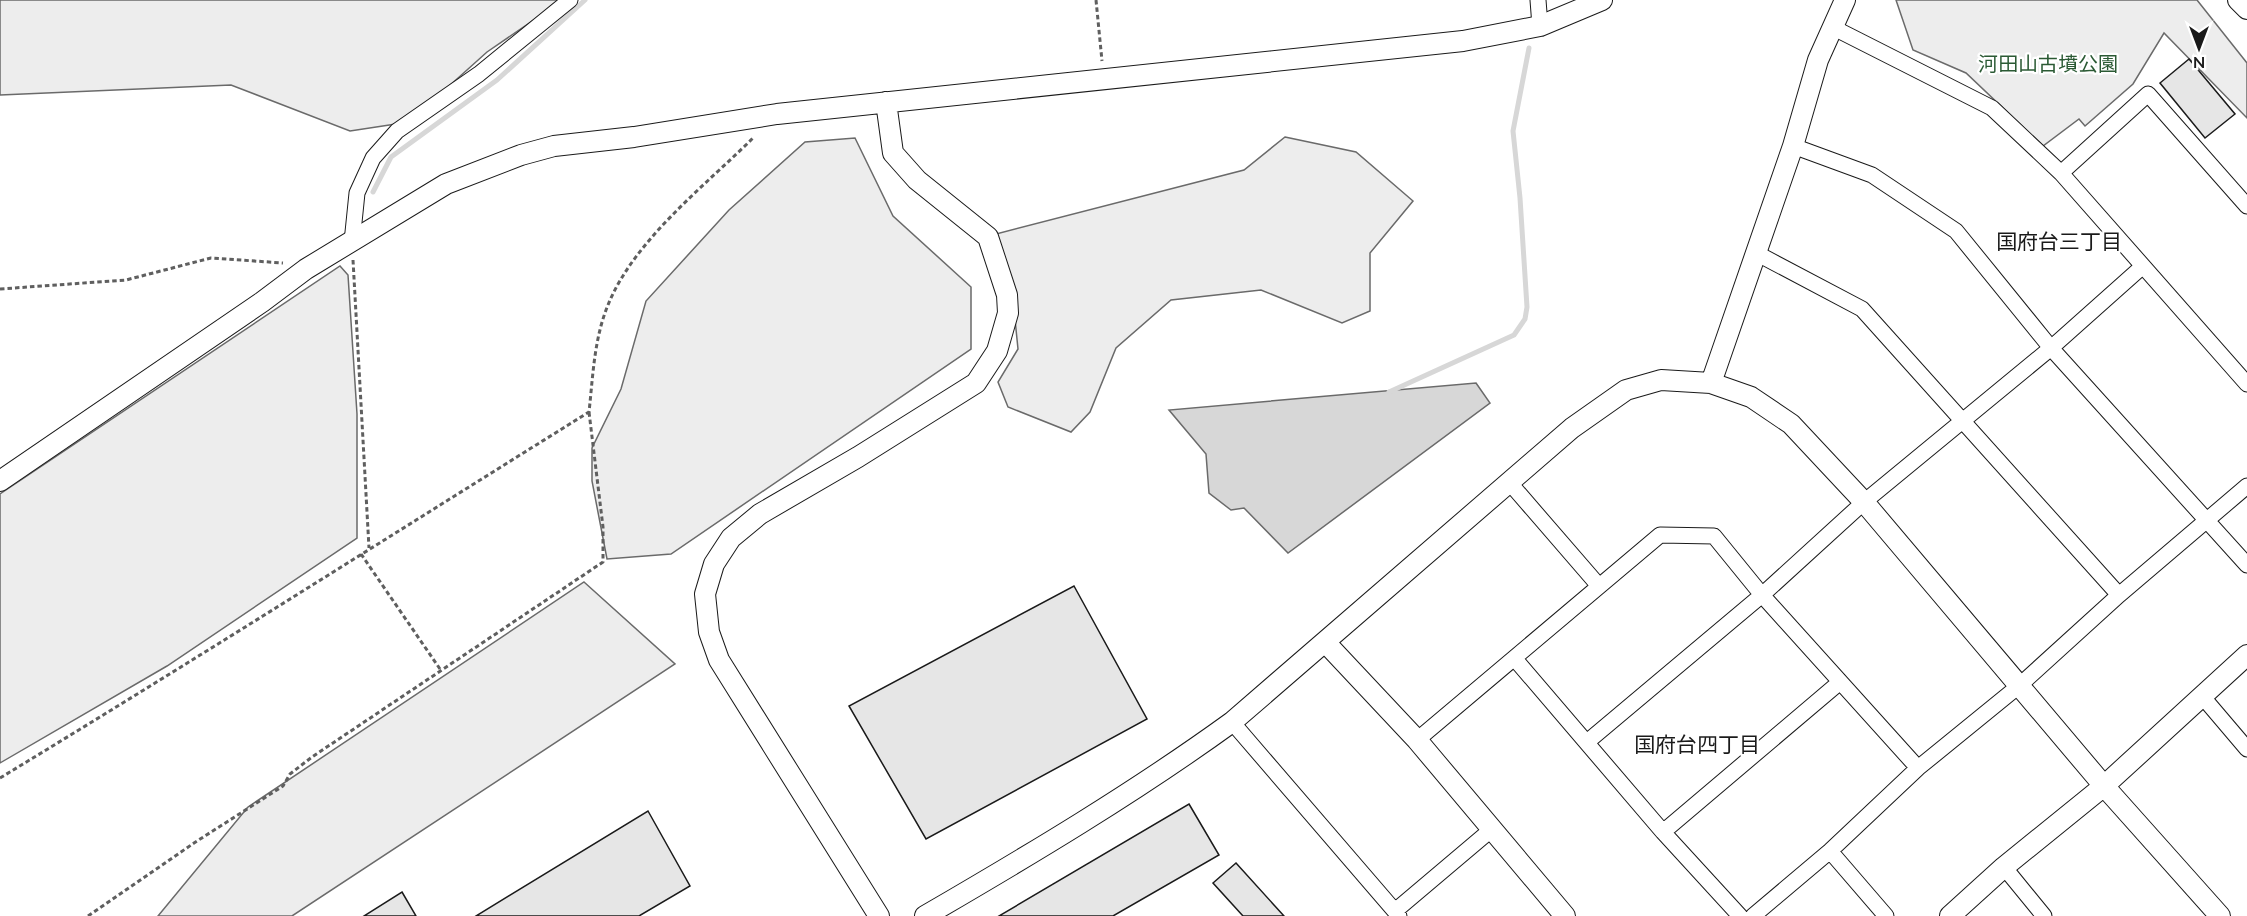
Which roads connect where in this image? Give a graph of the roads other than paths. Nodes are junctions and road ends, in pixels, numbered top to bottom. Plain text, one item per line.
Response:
1 (570, 0) edge
2 (1538, 0) edge
3 (1602, 0) edge
4 (1845, 0) edge
5 (2238, 0) edge
6 (2247, 9) edge
7 (1540, 26) junction
8 (1832, 27) junction
9 (886, 102) junction
10 (1793, 146) junction
11 (2061, 172) junction
12 (2247, 206) edge
13 (352, 242) junction
14 (1756, 253) junction
15 (2143, 266) junction
16 (2051, 348) junction
17 (1711, 383) junction
18 (2247, 384) edge
19 (1964, 420) junction
20 (0, 481) edge
21 (1509, 482) junction
22 (2247, 486) edge
23 (1864, 502) junction
24 (2208, 521) junction
25 (2247, 565) edge
26 (1599, 586) junction
27 (1762, 595) junction
28 (2119, 595) junction
29 (1325, 642) junction
30 (2247, 655) edge
31 (1515, 658) junction
32 (1840, 682) junction
33 (2020, 685) junction
34 (2202, 696) junction
35 (1232, 722) junction
36 (1417, 740) junction
37 (1587, 742) junction
38 (2247, 749) edge
39 (1918, 768) junction
40 (2104, 786) junction
41 (1492, 829) junction
42 (1663, 832) junction
43 (1830, 851) junction
44 (2004, 867) junction
45 (1397, 914) edge
46 (879, 916) edge
47 (925, 916) edge
48 (1565, 916) edge
49 (1740, 916) edge
50 (1753, 916) edge
51 (1886, 916) edge
52 (1950, 916) edge
53 (2044, 916) edge
54 (2220, 916) edge

1 - 13 street
2 - 7 street
3 - 7 street
4 - 8 street
5 - 6 street
7 - 9 street
8 - 10 street
8 - 11 street
9 - 13 street
9 - 46 street
10 - 14 street
10 - 16 street
11 - 12 street
11 - 15 street
13 - 20 street
14 - 17 street
14 - 19 street
15 - 16 street
15 - 18 street
16 - 19 street
16 - 24 street
17 - 21 street
17 - 23 street
19 - 23 street
19 - 28 street
21 - 26 street
21 - 29 street
22 - 24 street
23 - 27 street
23 - 33 street
24 - 25 street
24 - 28 street
26 - 27 street
26 - 31 street
27 - 32 street
27 - 37 street
28 - 33 street
29 - 35 street
29 - 36 street
30 - 34 street
31 - 36 street
31 - 37 street
32 - 39 street
32 - 42 street
33 - 39 street
33 - 40 street
34 - 38 street
34 - 40 street
35 - 45 street
35 - 47 street
36 - 41 street
37 - 42 street
39 - 43 street
40 - 44 street
40 - 54 street
41 - 45 street
41 - 48 street
42 - 49 street
43 - 50 street
43 - 51 street
44 - 52 street
44 - 53 street

